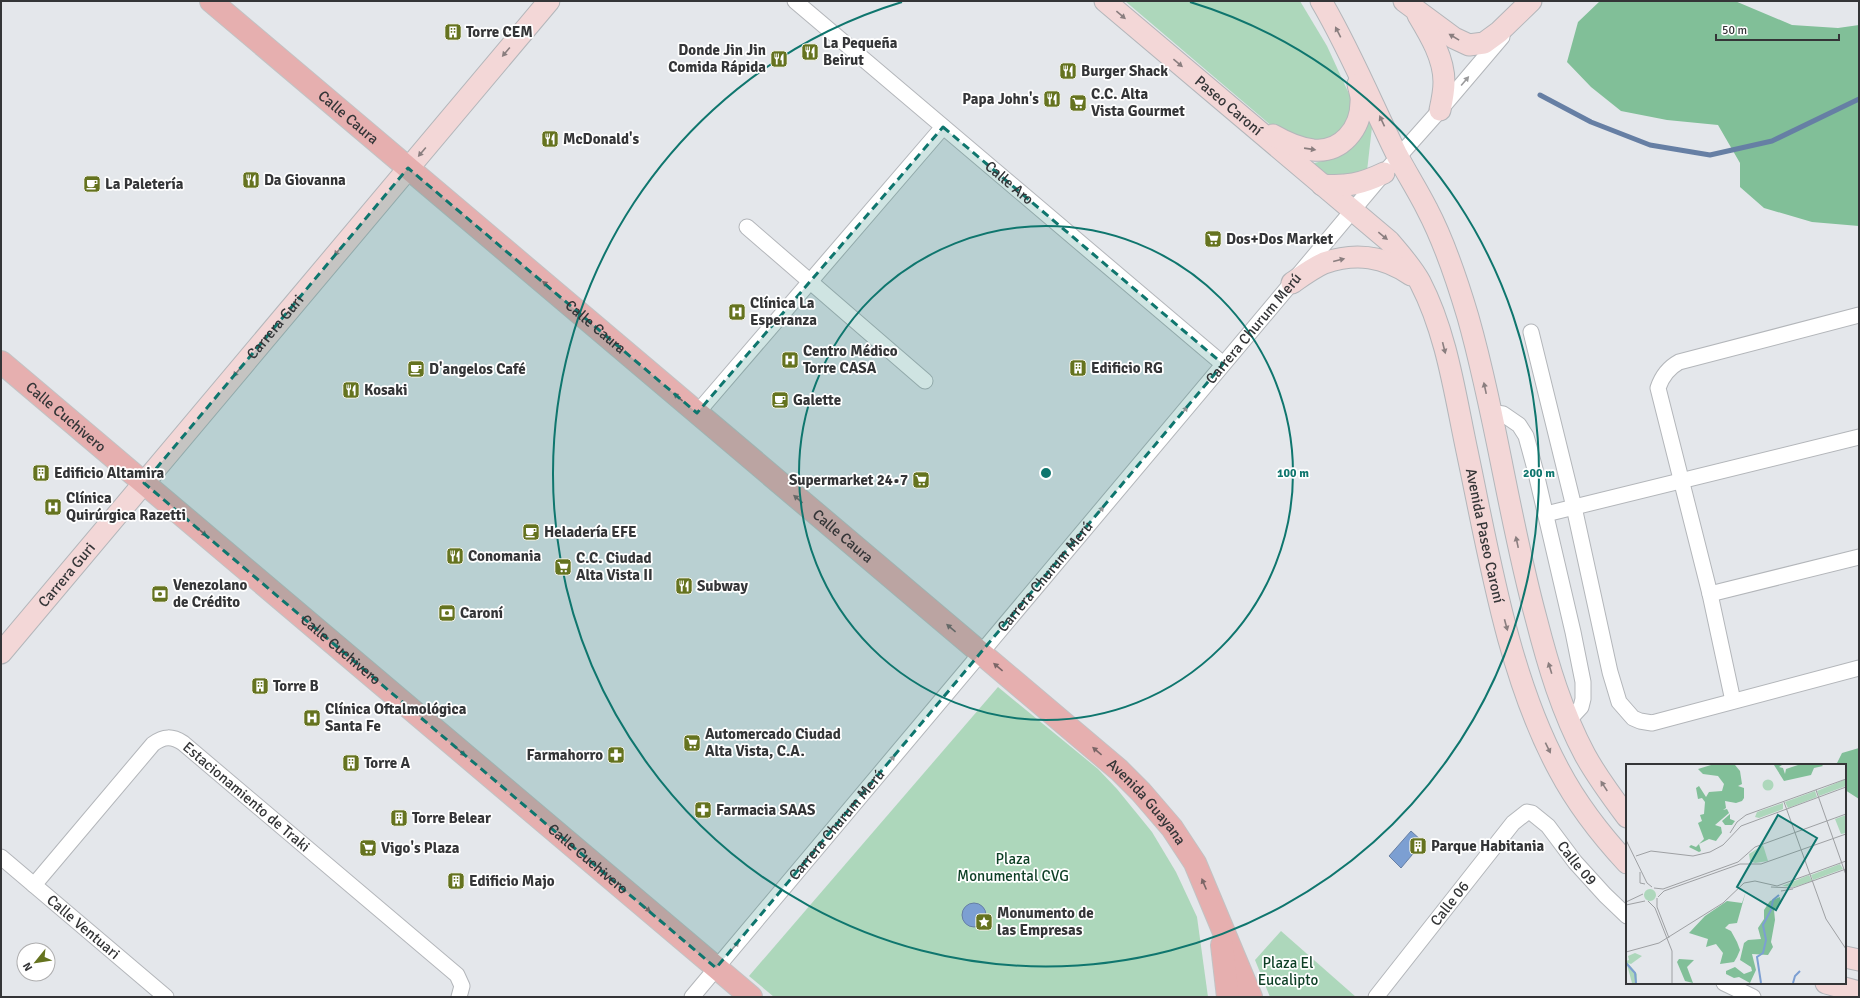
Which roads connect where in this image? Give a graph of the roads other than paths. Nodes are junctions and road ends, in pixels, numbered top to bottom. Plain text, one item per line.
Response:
1 (211, 1) edge
2 (549, 1) edge
3 (795, 1) edge
4 (1105, 1) edge
5 (1321, 1) edge
6 (1532, 1) edge
7 (1410, 6) edge
8 (1354, 63) junction
9 (1440, 110) junction
10 (1249, 123) junction
11 (943, 127) junction
12 (1398, 157) junction
13 (408, 168) junction
14 (1384, 173) junction
15 (1322, 185) junction
16 (1352, 211) junction
17 (747, 227) dead end
18 (809, 281) junction
19 (1419, 281) junction
20 (1292, 283) junction
21 (1859, 315) edge
22 (1531, 332) dead end
23 (1, 362) edge
24 (1223, 364) junction
25 (925, 381) dead end
26 (1490, 412) junction
27 (698, 413) junction
28 (1859, 437) edge
29 (1682, 481) junction
30 (144, 483) junction
31 (1574, 507) junction
32 (1546, 514) junction
33 (1859, 557) edge
34 (1710, 594) junction
35 (1, 652) edge
36 (981, 653) junction
37 (1859, 668) edge
38 (1733, 701) junction
39 (1569, 720) junction
40 (1526, 812) joint
41 (1626, 816) edge
42 (1, 857) edge
43 (1626, 862) edge
44 (34, 885) junction
45 (1217, 913) junction
46 (1626, 915) edge
47 (1846, 957) edge
48 (1859, 960) edge
49 (716, 968) junction
50 (1726, 984) edge
51 (1830, 984) edge
52 (1859, 992) edge
53 (166, 997) edge
54 (459, 997) edge
55 (692, 997) edge
56 (751, 997) edge
57 (1228, 997) edge
58 (1252, 997) edge
59 (1376, 997) edge
60 (1753, 997) edge

1 - 13 main road, Calle Caura
2 -> 13 street, Carrera Guri
3 - 11 street, Calle Aro
4 -> 10 street, Paseo Caroní
8 -> 5 street
6 -> 7 street
9 -> 6 street, Carrera Churum Merú
7 - 9 street
10 -> 8 street
12 -> 8 street
9 - 12 street, Carrera Churum Merú
10 - 15 street, Paseo Caroní
11 - 18 street
11 - 24 street, Calle Aro
12 - 14 street, Carrera Churum Merú
26 -> 12 street, Avenida Paseo Caroní
27 -> 13 main road, Calle Caura
13 -> 30 street, Carrera Guri
14 - 15 street
14 - 16 street, Carrera Churum Merú
15 - 16 street, Paseo Caroní
16 -> 19 street, Avenida Paseo Caroní
16 - 20 street, Carrera Churum Merú
17 - 18 street
18 - 25 street
18 - 27 street
20 -> 19 street
19 -> 43 street, Avenida Paseo Caroní
20 - 24 street, Carrera Churum Merú
21 - 29 street
22 - 31 street
23 - 30 main road, Calle Cuchivero
36 -> 24 street, Carrera Churum Merú
26 - 32 street
39 -> 26 street, Avenida Paseo Caroní
36 -> 27 main road, Calle Caura
28 - 29 street
29 - 31 street
29 - 34 street
30 - 35 street, Carrera Guri
30 -> 49 main road, Calle Cuchivero
31 - 32 street
31 - 38 street
32 - 39 street
33 - 34 street
34 - 38 street
45 -> 36 main road, Avenida Guayana
49 -> 36 street, Carrera Churum Merú
37 - 38 street
41 -> 39 street, Avenida Paseo Caroní
40 - 46 street, Calle 09
40 - 59 street, Calle 06
42 - 44 street, Calle Ventuari
44 - 53 street, Calle Ventuari
44 - 54 street, Estacionamiento de Traki
45 - 57 main road
45 - 58 main road, Avenida Guayana
47 - 48 street
49 - 55 street, Carrera Churum Merú
49 - 56 main road
50 - 60 street
51 - 52 street

